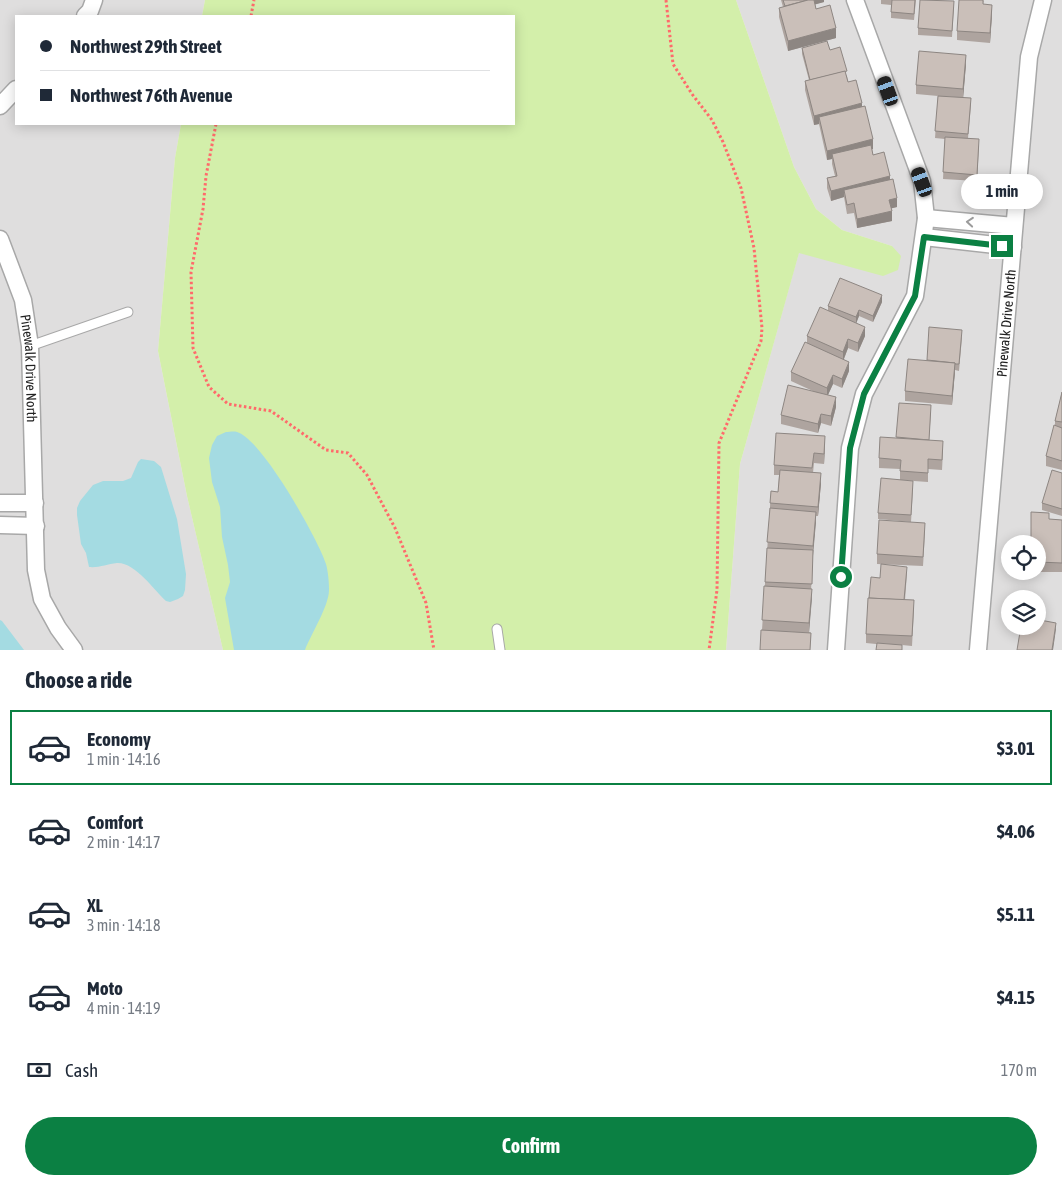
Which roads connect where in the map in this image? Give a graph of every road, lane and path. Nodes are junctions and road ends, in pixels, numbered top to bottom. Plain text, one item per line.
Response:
1 (94, 0) edge
2 (254, 0) edge
3 (666, 0) edge
4 (855, 0) edge
5 (1043, 0) edge
6 (86, 15) edge
7 (251, 15) edge
8 (15, 90) edge
9 (0, 106) edge
10 (216, 125) edge
11 (926, 218) junction
12 (1014, 226) junction
13 (924, 237) junction
14 (0, 238) edge
15 (1013, 247) junction
16 (128, 312) dead end
17 (30, 346) junction
18 (0, 503) edge
19 (35, 503) junction
20 (0, 526) edge
21 (36, 526) junction
22 (497, 629) dead end
23 (74, 650) edge
24 (434, 650) edge
25 (500, 650) edge
26 (708, 650) edge
27 (836, 650) edge
28 (978, 650) edge

1 - 6 street
2 - 7 path
3 - 26 path
4 - 11 street
5 - 12 street, Pinewalk Drive North
8 - 9 street
10 - 24 path
12 -> 11 street
11 - 13 street
12 - 15 street, Pinewalk Drive North
13 - 15 street
13 - 27 street
14 - 17 street, Pinewalk Drive North
15 - 28 street, Pinewalk Drive North
16 - 17 lane
17 - 19 street, Pinewalk Drive North
18 - 19 street
19 - 21 street, Pinewalk Drive North
20 - 21 street
21 - 23 street, Pinewalk Drive North
22 - 25 lane

